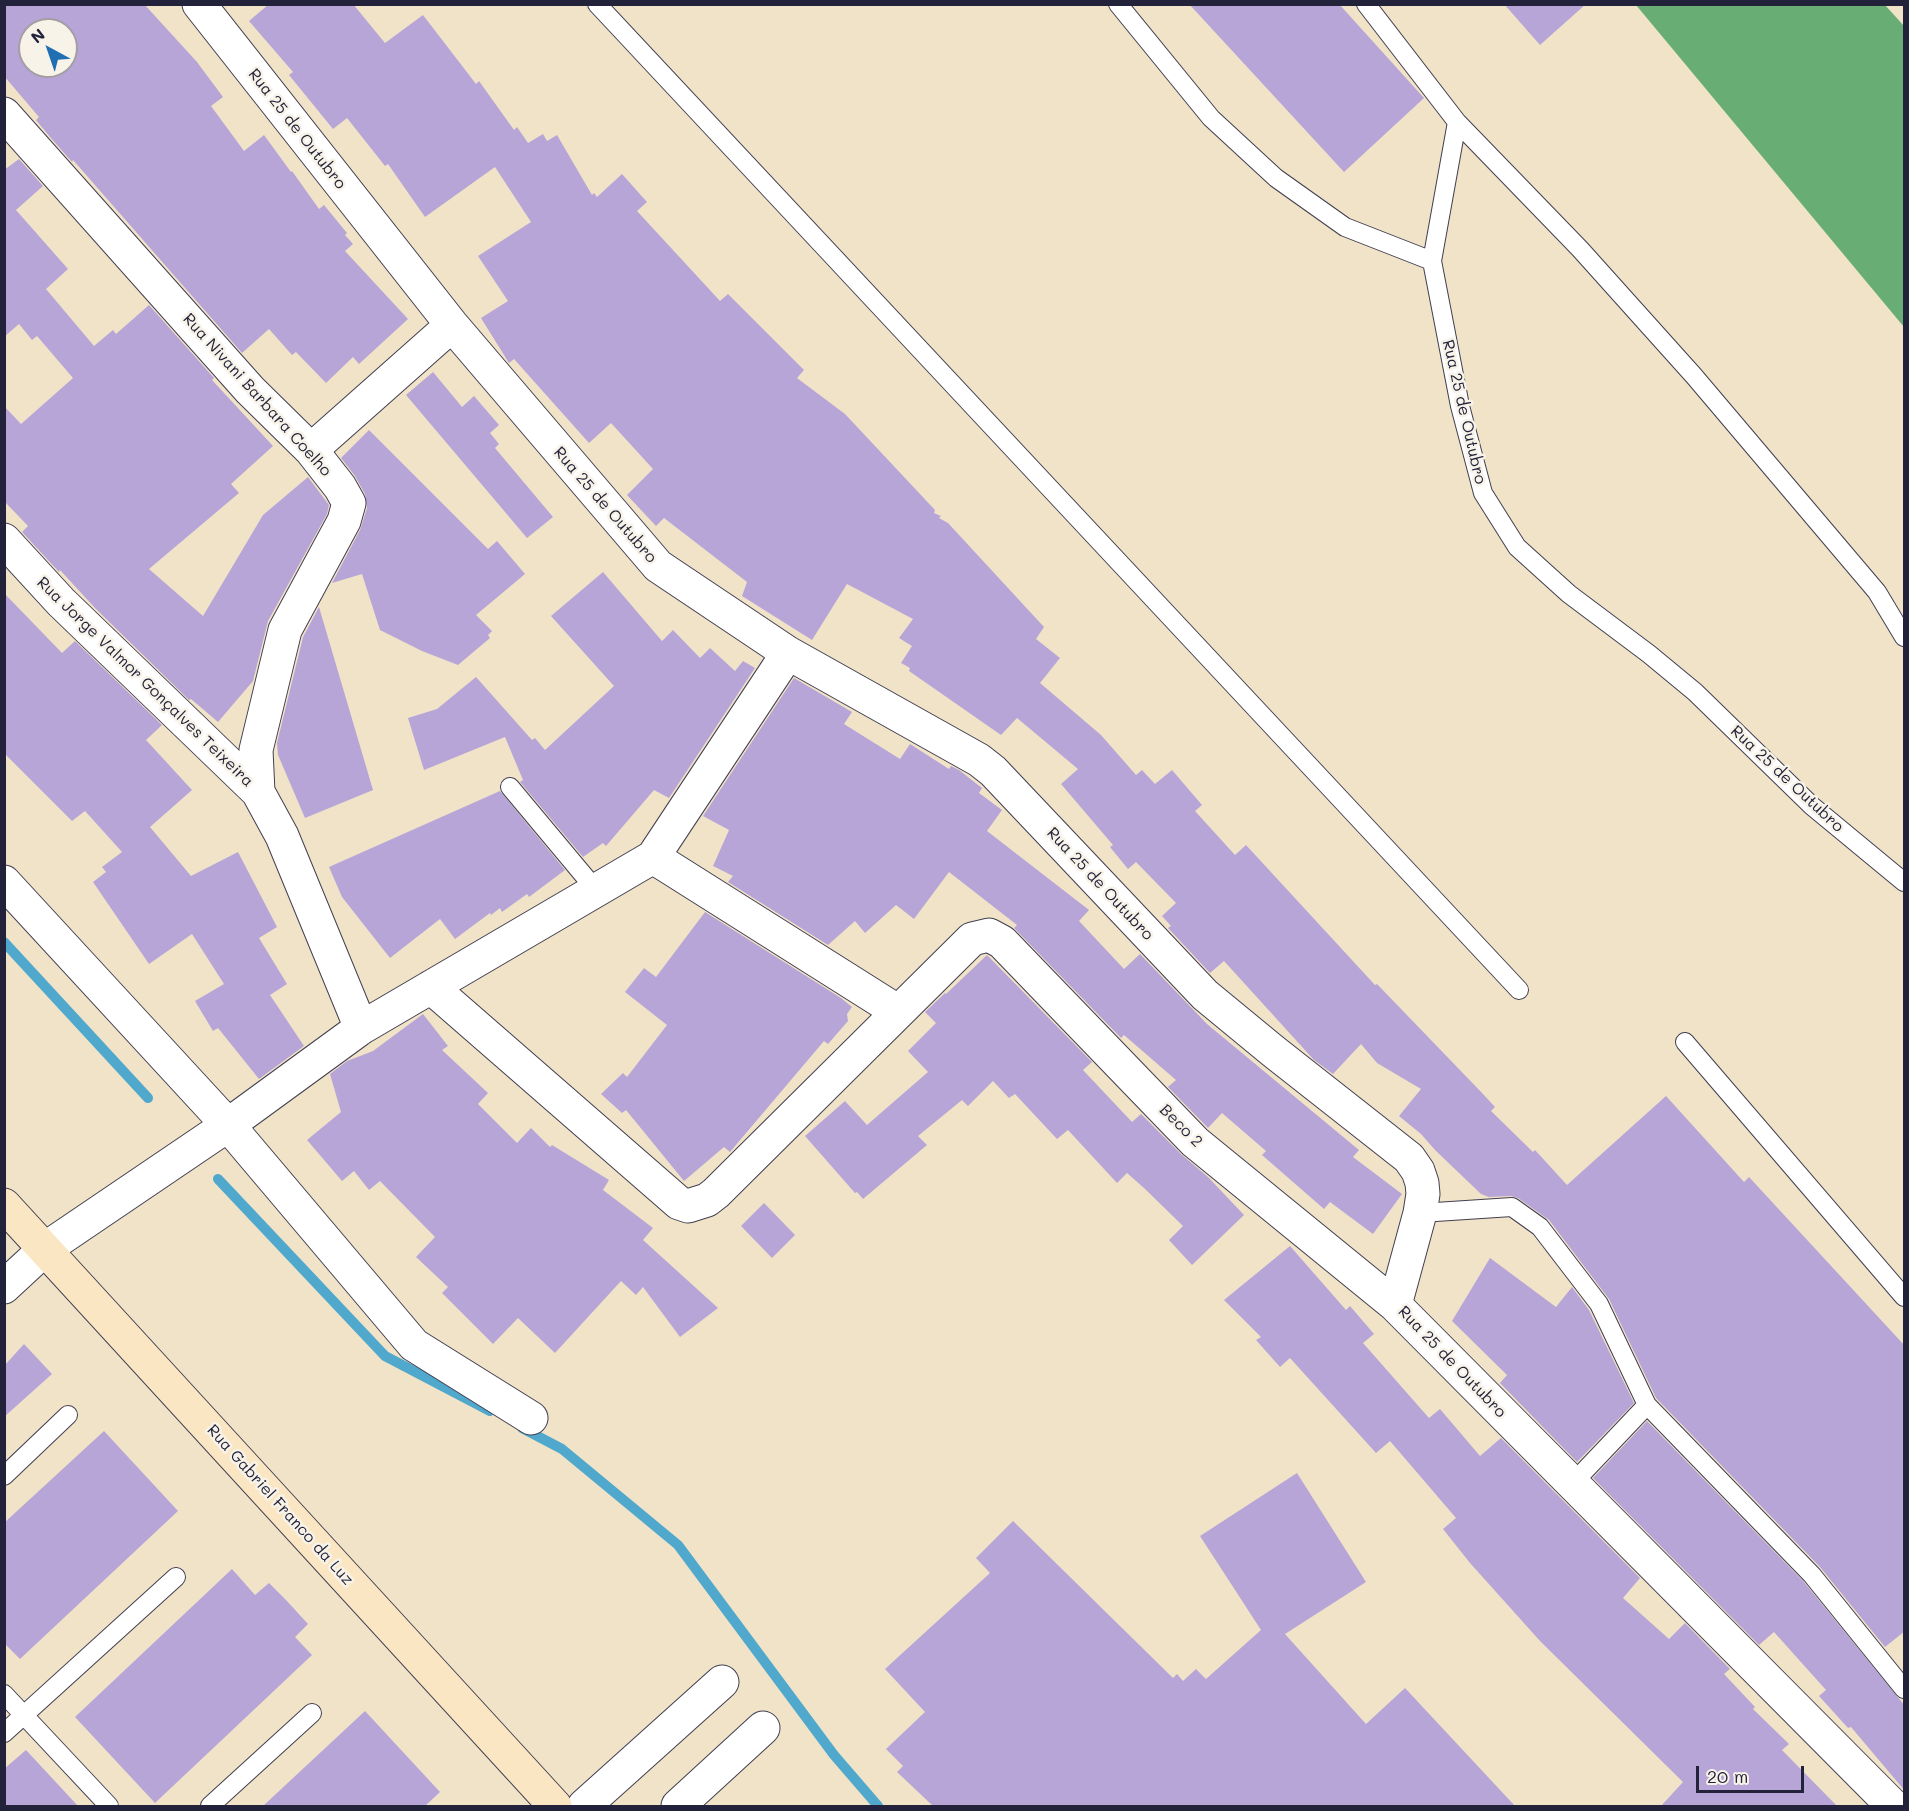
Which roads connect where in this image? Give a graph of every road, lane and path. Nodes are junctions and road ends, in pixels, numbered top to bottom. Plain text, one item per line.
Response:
1 (199, 4) edge
2 (597, 4) edge
3 (1118, 4) edge
4 (1366, 4) edge
5 (4, 114) edge
6 (1457, 122) junction
7 (1432, 261) junction
8 (452, 325) junction
9 (311, 450) junction
10 (4, 540) edge
11 (1905, 637) edge
12 (788, 653) junction
13 (510, 787) dead end
14 (258, 792) junction
15 (654, 857) junction
16 (4, 882) edge
17 (1905, 882) edge
18 (596, 890) junction
19 (432, 987) junction
20 (1519, 990) dead end
21 (897, 1011) junction
22 (361, 1028) junction
23 (1685, 1041) dead end
24 (228, 1125) junction
25 (4, 1204) edge
26 (1420, 1213) junction
27 (45, 1249) junction
28 (4, 1287) edge
29 (1905, 1297) edge
30 (1395, 1305) junction
31 (1647, 1405) junction
32 (68, 1415) dead end
33 (531, 1418) dead end
34 (4, 1476) edge
35 (1572, 1484) junction
36 (176, 1577) dead end
37 (722, 1682) dead end
38 (1905, 1689) edge
39 (4, 1694) edge
40 (312, 1713) dead end
41 (24, 1715) junction
42 (763, 1728) dead end
43 (4, 1733) edge
44 (109, 1806) edge
45 (210, 1806) edge
46 (555, 1806) edge
47 (584, 1806) edge
48 (678, 1806) edge
49 (1893, 1806) edge

1 - 8 street, Rua 25 de Outubro
2 - 20 lane
3 - 7 lane
4 - 6 lane
5 - 9 street, Rua Nivani Barbara Coelho
6 - 7 lane, Rua 25 de Outubro
6 - 11 lane
7 - 17 lane, Rua 25 de Outubro
8 - 9 street
8 - 12 street, Rua 25 de Outubro
9 - 14 street, Rua Nivani Barbara Coelho
10 - 14 street, Rua Jorge Valmor Gonçalves Teixeira
12 - 15 street
12 - 26 street, Rua 25 de Outubro
13 - 18 lane
14 - 22 street, Rua Jorge Valmor Gonçalves Teixeira
15 - 18 street
15 - 21 street
16 - 24 street
18 - 19 street
19 - 21 street
19 - 22 street
21 - 30 street, Beco 2
22 - 24 street
23 - 29 lane
24 - 27 street
24 - 33 street
25 - 27 street, Rua Gabriel Franco da Luz
26 - 30 street, Rua 25 de Outubro
26 - 31 lane
27 - 28 street
27 - 46 street, Rua Gabriel Franco da Luz
30 - 35 street, Rua 25 de Outubro
31 - 35 lane
31 - 38 lane
32 - 34 lane
35 - 49 street, Rua 25 de Outubro
36 - 41 lane
37 - 47 street
39 - 41 lane
40 - 45 lane
41 - 43 lane
41 - 44 lane
42 - 48 street

